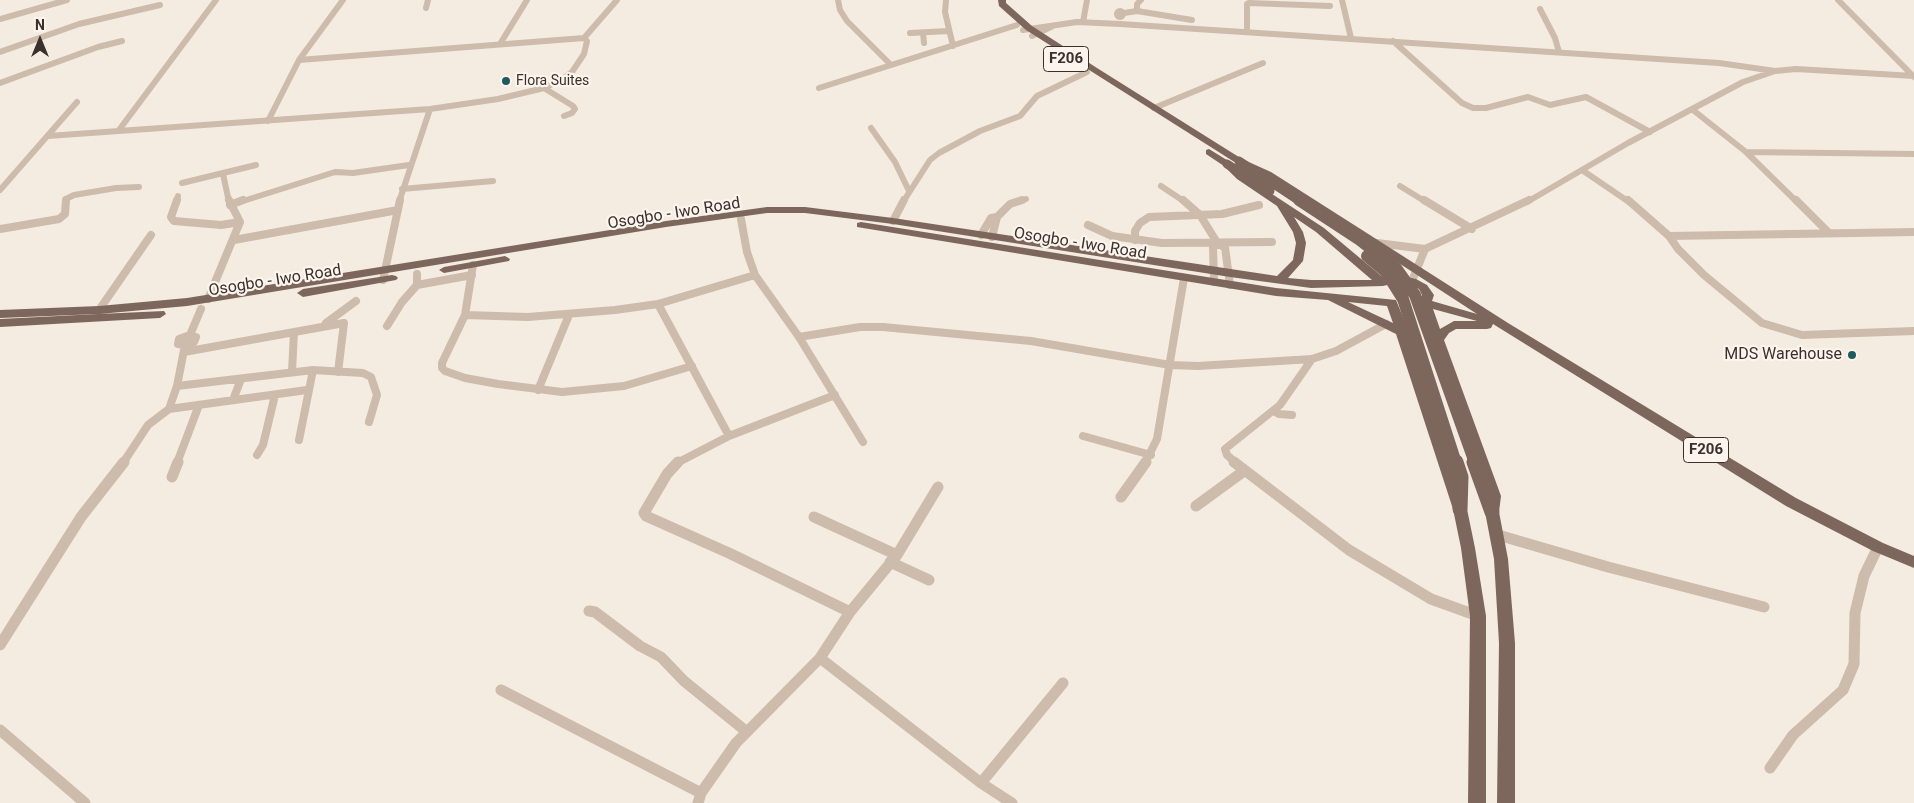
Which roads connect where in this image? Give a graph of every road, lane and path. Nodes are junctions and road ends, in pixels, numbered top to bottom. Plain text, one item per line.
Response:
1 (67, 0) edge
2 (216, 0) edge
3 (343, 0) edge
4 (428, 0) edge
5 (527, 0) edge
6 (617, 0) edge
7 (838, 0) edge
8 (946, 0) edge
9 (994, 0) edge
10 (1002, 0) edge
11 (1087, 0) edge
12 (1131, 0) edge
13 (1342, 0) edge
14 (1838, 0) edge
15 (1139, 2) edge
16 (160, 5) dead end
17 (1330, 6) dead end
18 (426, 8) dead end
19 (1540, 10) dead end
20 (1137, 11) junction
21 (0, 19) edge
22 (1192, 20) dead end
23 (1083, 22) junction
24 (1120, 24) junction
25 (1053, 25) junction
26 (948, 31) junction
27 (1028, 31) junction
28 (1247, 32) junction
29 (910, 33) dead end
30 (923, 33) junction
31 (584, 38) junction
32 (1352, 38) junction
33 (122, 41) dead end
34 (1393, 41) junction
35 (924, 43) dead end
36 (500, 44) junction
37 (953, 46) junction
38 (0, 52) edge
39 (1559, 52) junction
40 (299, 60) junction
41 (1263, 63) dead end
42 (891, 65) junction
43 (1775, 71) junction
44 (1087, 72) junction
45 (1914, 76) edge
46 (0, 83) edge
47 (544, 88) junction
48 (819, 88) dead end
49 (77, 102) dead end
50 (1154, 108) junction
51 (430, 109) junction
52 (1693, 110) junction
53 (564, 116) dead end
54 (268, 120) junction
55 (871, 128) dead end
56 (119, 130) junction
57 (1650, 132) junction
58 (48, 136) junction
59 (1746, 152) junction
60 (1914, 154) edge
61 (1239, 161) junction
62 (256, 164) dead end
63 (1227, 164) junction
64 (409, 165) junction
65 (1582, 170) junction
66 (222, 174) junction
67 (493, 180) dead end
68 (182, 183) dead end
69 (1161, 186) dead end
70 (1400, 186) dead end
71 (139, 187) dead end
72 (0, 190) edge
73 (402, 190) junction
74 (909, 191) junction
75 (178, 196) dead end
76 (1026, 199) dead end
77 (1279, 203) junction
78 (230, 205) junction
79 (1259, 205) dead end
80 (398, 210) junction
81 (1200, 215) junction
82 (742, 219) junction
83 (893, 221) junction
84 (240, 222) junction
85 (1088, 225) dead end
86 (0, 229) edge
87 (1472, 229) junction
88 (1914, 232) edge
89 (1829, 233) junction
90 (151, 235) dead end
91 (986, 235) junction
92 (1669, 236) junction
93 (234, 240) junction
94 (1135, 240) junction
95 (1272, 242) dead end
96 (1218, 244) junction
97 (1381, 245) junction
98 (1425, 249) junction
99 (1417, 268) junction
100 (472, 270) junction
101 (383, 275) junction
102 (755, 275) junction
103 (1214, 277) junction
104 (1184, 278) junction
105 (417, 279) junction
106 (1230, 280) junction
107 (1280, 280) junction
108 (1412, 280) junction
109 (1436, 281) junction
110 (1383, 283) junction
111 (1324, 296) junction
112 (208, 299) junction
113 (356, 300) dead end
114 (1392, 303) junction
115 (1426, 303) junction
116 (658, 304) junction
117 (201, 309) junction
118 (99, 310) junction
119 (0, 314) edge
120 (465, 315) junction
121 (569, 315) junction
122 (0, 323) edge
123 (1386, 324) junction
124 (324, 325) junction
125 (387, 326) dead end
126 (1504, 326) junction
127 (1433, 327) junction
128 (1401, 328) junction
129 (1914, 331) edge
130 (294, 332) junction
131 (190, 334) joint
132 (799, 337) junction
133 (1438, 339) junction
134 (185, 349) junction
135 (1312, 359) junction
136 (1170, 365) junction
137 (692, 366) junction
138 (313, 370) junction
139 (292, 372) junction
140 (338, 372) junction
141 (241, 379) junction
142 (177, 386) junction
143 (307, 390) junction
144 (538, 390) junction
145 (275, 395) junction
146 (835, 395) junction
147 (233, 400) junction
148 (199, 405) junction
149 (169, 409) junction
150 (369, 422) dead end
151 (729, 436) junction
152 (1083, 436) dead end
153 (299, 440) dead end
154 (864, 442) dead end
155 (257, 455) dead end
156 (1151, 455) junction
157 (1244, 471) junction
158 (172, 477) dead end
159 (938, 487) dead end
160 (1121, 497) dead end
161 (1196, 506) dead end
162 (1460, 509) junction
163 (1492, 512) junction
164 (814, 518) dead end
165 (1498, 535) junction
166 (1878, 547) junction
167 (894, 558) junction
168 (1914, 562) edge
169 (929, 580) dead end
170 (1764, 607) dead end
171 (589, 610) dead end
172 (850, 612) junction
173 (1478, 616) junction
174 (0, 645) edge
175 (820, 658) junction
176 (1063, 684) dead end
177 (501, 690) dead end
178 (0, 730) edge
179 (747, 732) junction
180 (1770, 768) dead end
181 (981, 783) junction
182 (699, 798) edge
183 (85, 803) edge
184 (1012, 803) edge
185 (1477, 803) edge
186 (1506, 803) edge

1 - 21 street
2 - 56 street
3 - 40 street
4 - 18 street
5 - 36 street
6 - 31 street
7 - 42 street
8 - 26 street
9 - 27 main road, F206
10 - 27 main road, F206
11 - 23 street
12 - 15 street
13 - 32 street
14 - 45 street
15 - 20 street
16 - 38 street
17 - 28 street
19 - 39 street
20 - 22 street
20 - 24 street
23 - 24 street
23 - 25 street
24 - 28 street
25 - 27 street
25 - 27 street
26 - 30 street
26 - 37 street
27 - 37 street
27 - 44 main road, F206
27 - 50 main road, F206
28 - 32 street
29 - 30 street
30 - 35 street
31 - 36 street
31 - 47 street
32 - 34 street
33 - 46 street
34 - 39 street
34 - 57 street
36 - 40 street
37 - 42 street
39 - 43 street
40 - 54 street
41 - 50 street
42 - 48 street
43 - 45 street
43 - 52 street
44 - 63 main road, F206
44 - 74 street
47 - 51 street
47 - 53 street
49 - 58 street
50 - 61 main road, F206
51 - 54 street
51 - 64 street
52 - 57 street
52 - 59 street
54 - 56 street
55 - 74 street
56 - 58 street
57 - 65 street
58 - 72 street
59 - 60 street
59 - 89 street
61 - 97 main road
61 - 163 main road, F206, bridge
62 - 66 street
63 - 77 main road
63 - 162 main road, F206, bridge
64 - 73 street
64 - 78 street
65 - 87 street
65 - 92 street
66 - 68 street
66 - 78 street
67 - 73 street
69 - 81 street
70 - 87 street
71 - 86 street
73 - 80 street
74 - 83 street
75 - 84 street
76 - 91 street
77 - 107 main road
77 - 110 main road
78 - 84 street
79 - 81 street
80 - 93 street
80 - 101 street
81 - 94 street
81 - 96 street
82 - 100 main road, Osogbo - Iwo Road
82 - 102 street
82 - 104 main road, Osogbo - Iwo Road
83 - 91 main road, Osogbo - Iwo Road
83 - 101 main road, Osogbo - Iwo Road
84 - 93 street
85 - 94 street
87 - 98 street
88 - 89 street
89 - 92 street
90 - 118 street
91 - 103 main road, Osogbo - Iwo Road
92 - 129 street
93 - 112 street
94 - 96 street
95 - 96 street
96 - 103 street
96 - 106 street
97 - 98 street
97 - 99 main road, F206
97 - 108 main road
98 - 99 street
99 - 108 street
99 - 109 main road, F206
100 - 105 main road, Osogbo - Iwo Road
100 - 120 street
101 - 105 main road, Osogbo - Iwo Road
101 - 112 main road, Osogbo - Iwo Road
101 - 117 main road, Osogbo - Iwo Road
102 - 116 street
102 - 132 street
103 - 104 main road, Osogbo - Iwo Road
103 - 106 main road, Osogbo - Iwo Road
104 - 136 street
105 - 125 street
106 - 107 main road, Osogbo - Iwo Road
106 - 111 main road, Osogbo - Iwo Road
107 - 110 main road, Osogbo - Iwo Road
108 - 109 main road, Osogbo - Iwo Road
108 - 110 main road, Osogbo - Iwo Road
108 - 115 main road
109 - 126 main road, F206
110 - 114 main road
111 - 114 main road, Osogbo - Iwo Road
111 - 123 main road
112 - 118 main road, Osogbo - Iwo Road
113 - 124 street
114 - 115 main road, Osogbo - Iwo Road
114 - 128 main road
115 - 126 main road
115 - 127 main road
116 - 121 street
116 - 137 street
117 - 122 main road, Osogbo - Iwo Road
117 - 131 street
118 - 119 main road, Osogbo - Iwo Road
120 - 121 street
120 - 144 street
121 - 144 street
123 - 128 main road
123 - 135 street
124 - 130 street
124 - 140 street
126 - 133 main road
126 - 166 main road, F206
127 - 128 main road
127 - 133 main road
128 - 162 main road
130 - 134 street
130 - 139 street
131 - 134 street
132 - 136 street
132 - 146 street
133 - 163 main road
134 - 142 street
135 - 136 street
135 - 157 street
136 - 156 street
137 - 144 street
137 - 151 street
138 - 139 street
138 - 140 street
138 - 143 street
139 - 141 street
140 - 150 street
141 - 142 street
141 - 147 street
142 - 149 street
143 - 145 street
143 - 153 street
145 - 147 street
145 - 155 street
146 - 151 street
146 - 154 street
147 - 148 street
148 - 149 street
148 - 158 street
149 - 174 street
151 - 172 street
152 - 156 street
156 - 160 street
157 - 161 street
157 - 173 street
159 - 167 street
162 - 173 main road
163 - 165 main road
164 - 167 street
165 - 170 street
165 - 186 main road
166 - 168 main road, F206
166 - 180 street
167 - 169 street
167 - 172 street
171 - 179 street
172 - 175 street
173 - 185 main road
175 - 179 street
175 - 181 street
176 - 181 street
177 - 182 street
178 - 183 street
179 - 182 street
181 - 184 street

